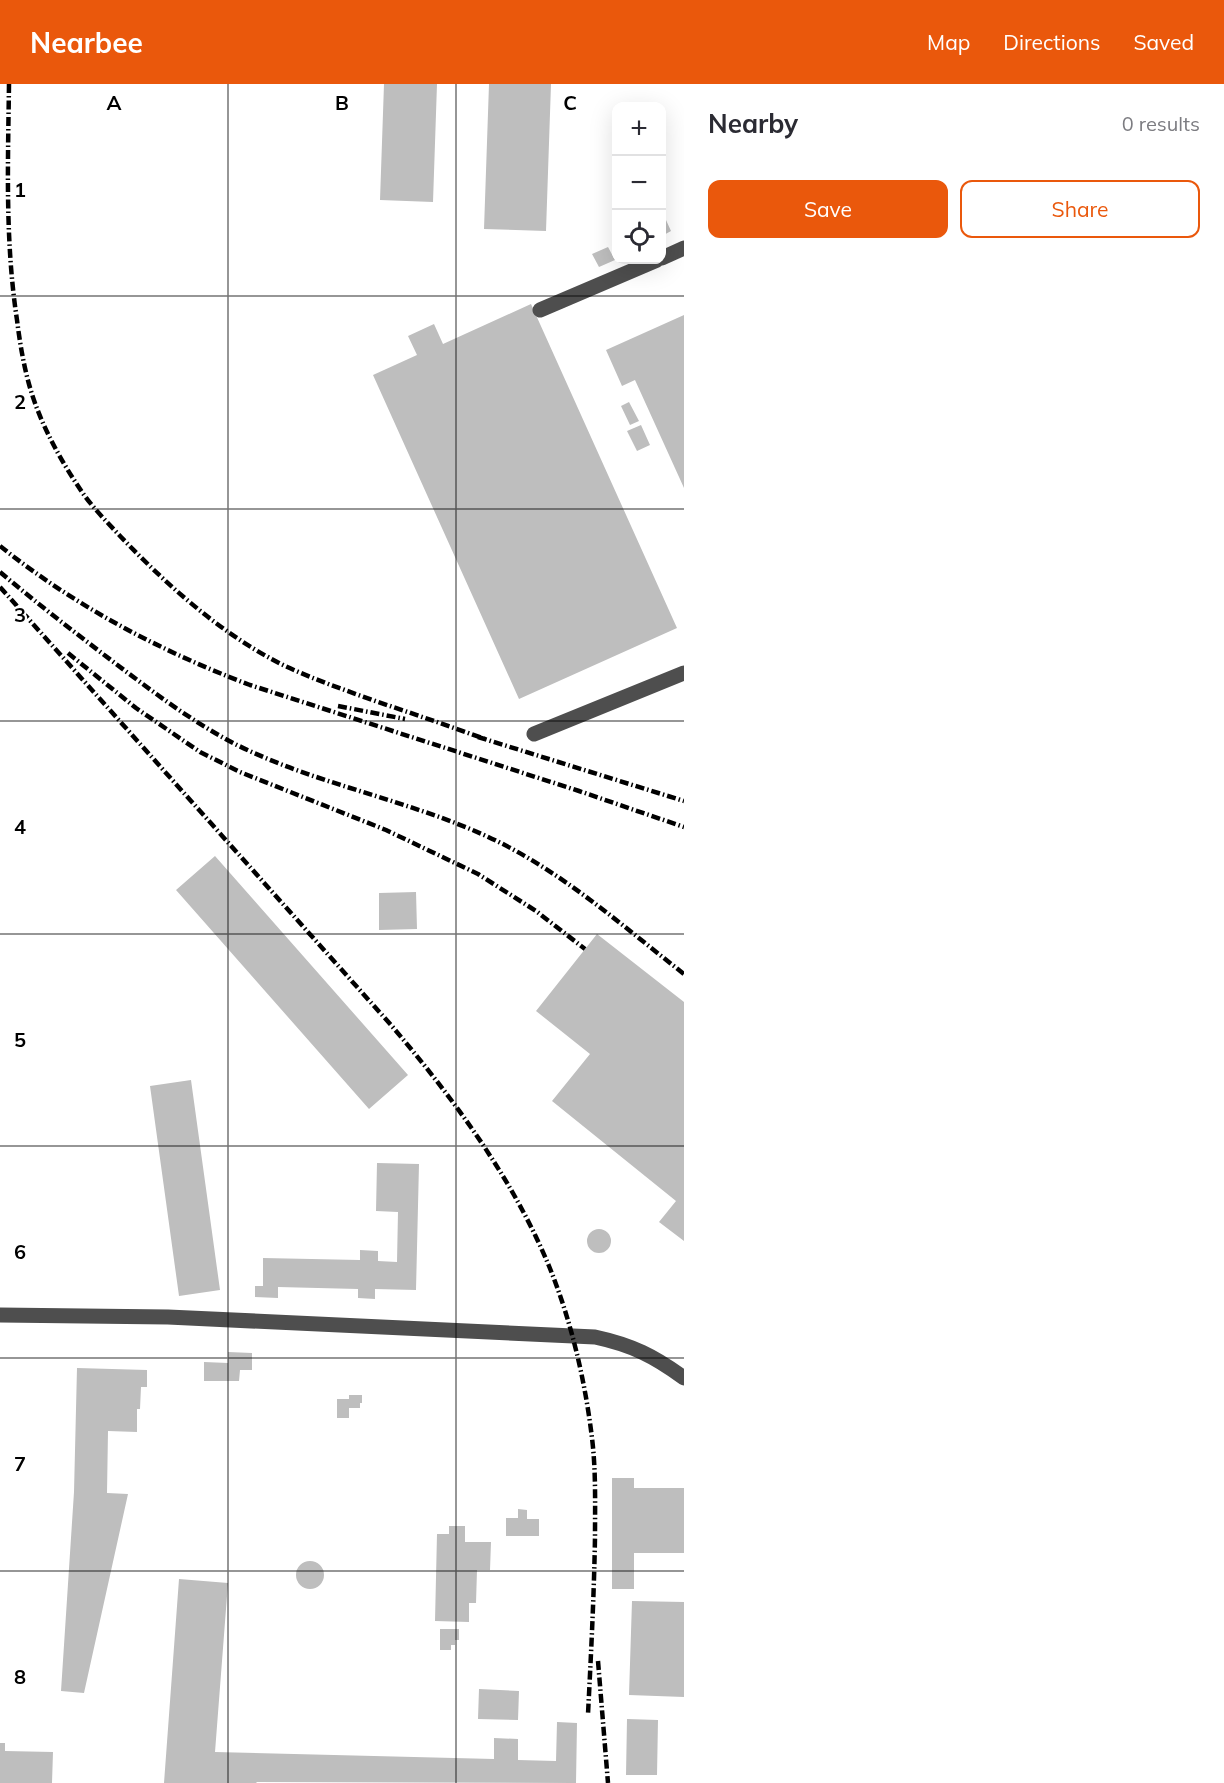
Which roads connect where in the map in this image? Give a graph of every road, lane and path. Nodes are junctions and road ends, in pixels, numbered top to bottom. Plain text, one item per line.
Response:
1 (684, 248) edge
2 (666, 256) edge
3 (648, 264) edge
4 (540, 310) dead end
5 (684, 673) edge
6 (534, 734) dead end
7 (0, 1315) edge
8 (684, 1378) edge

1 - 2 lane
3 - 4 lane
5 - 6 lane
7 - 8 lane

